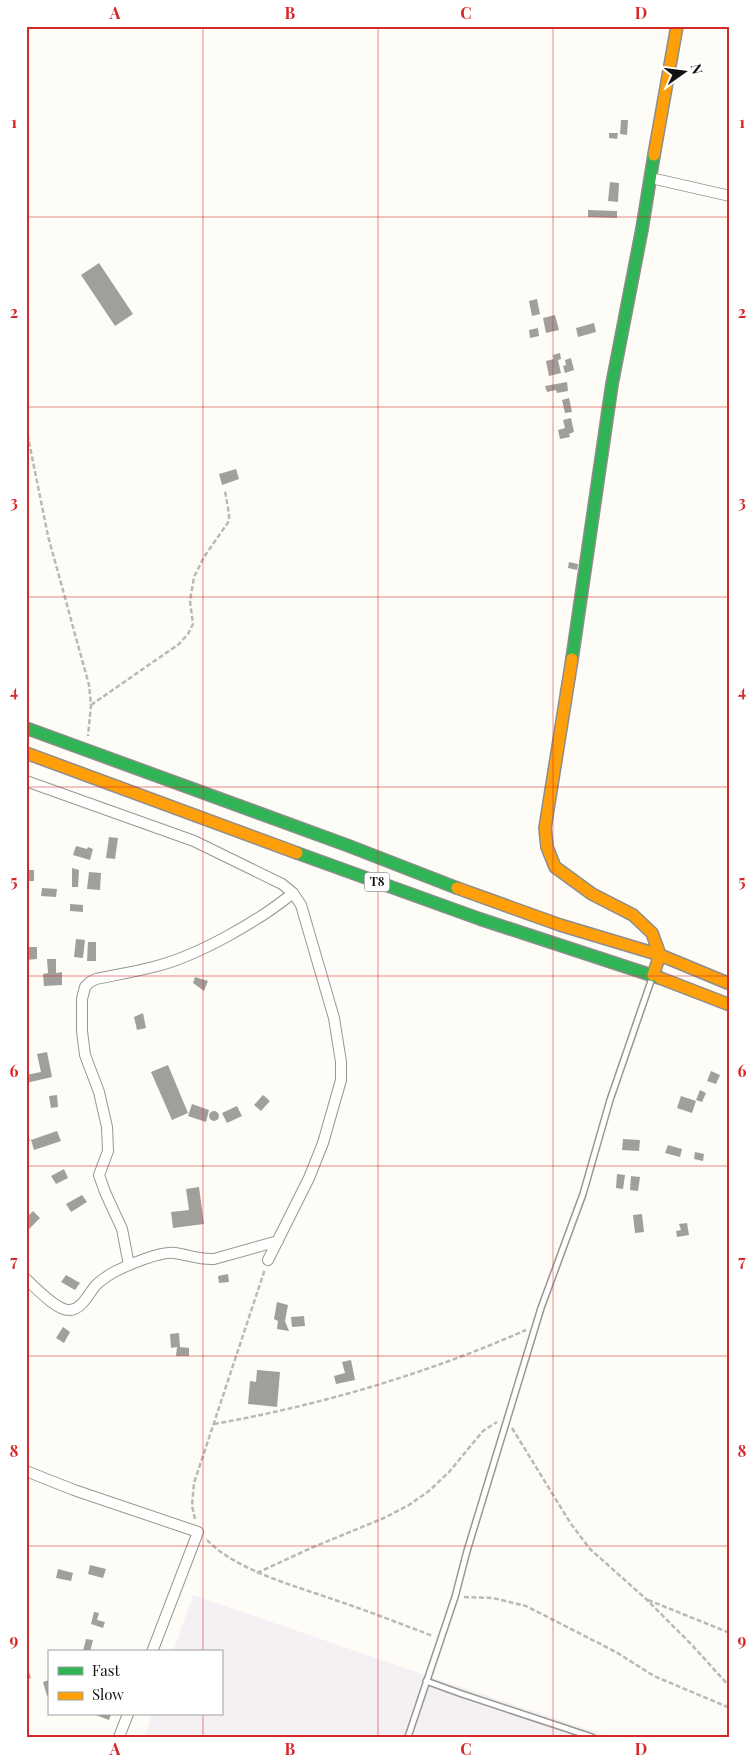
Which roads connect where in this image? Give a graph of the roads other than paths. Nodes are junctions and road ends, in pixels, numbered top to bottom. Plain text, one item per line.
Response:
1 (677, 26) edge
2 (651, 178) junction
3 (730, 196) edge
4 (26, 728) edge
5 (26, 753) edge
6 (26, 781) edge
7 (293, 893) junction
8 (660, 955) junction
9 (653, 975) junction
10 (730, 984) edge
11 (730, 1005) edge
12 (278, 1241) junction
13 (268, 1260) road end
14 (129, 1266) junction
15 (26, 1280) edge
16 (26, 1471) edge
17 (153, 1650) edge
18 (426, 1681) junction
19 (127, 1716) edge
20 (119, 1737) edge
21 (408, 1737) edge
22 (592, 1737) edge

1 - 2 main road
2 - 3 street
2 - 8 main road
4 - 8 main road
5 - 9 main road, T8
6 - 7 street
7 - 12 street
7 - 14 street
8 - 9 main road
8 - 10 main road
9 - 11 main road, T8
9 - 18 lane
12 - 13 street
12 - 14 street
14 - 15 street
16 - 17 street
18 - 21 lane
18 - 22 lane
19 - 20 street

